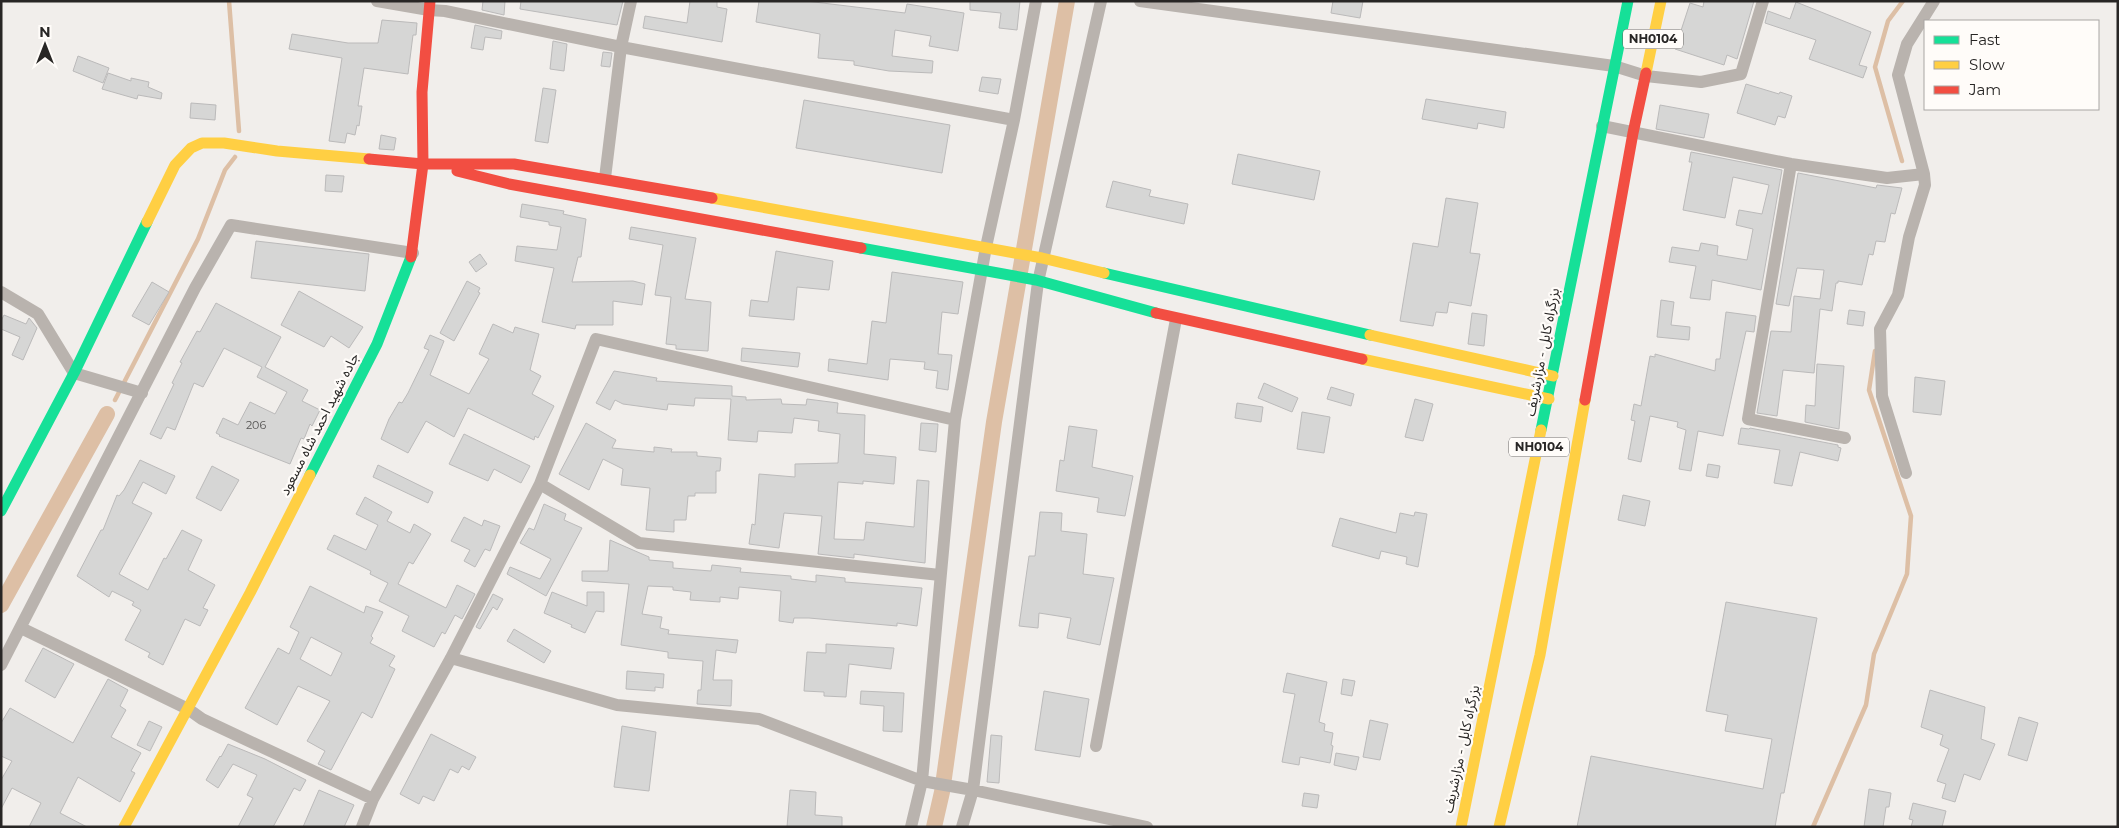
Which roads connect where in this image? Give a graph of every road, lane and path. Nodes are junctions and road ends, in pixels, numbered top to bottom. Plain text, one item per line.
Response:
1 (377, 1) edge
2 (631, 1) edge
3 (1036, 1) edge
4 (1101, 1) edge
5 (1140, 1) edge
6 (1628, 1) edge
7 (1661, 1) edge
8 (1763, 1) edge
9 (1934, 1) edge
10 (430, 6) edge
11 (622, 47) junction
12 (1614, 66) junction
13 (1646, 76) junction
14 (1014, 120) junction
15 (1602, 126) junction
16 (1633, 133) junction
17 (423, 164) junction
18 (1791, 164) junction
19 (1924, 174) junction
20 (605, 178) junction
21 (987, 248) junction
22 (414, 252) junction
23 (1039, 258) junction
24 (984, 272) junction
25 (1037, 281) junction
26 (1, 292) edge
27 (1176, 319) junction
28 (74, 373) junction
29 (1553, 376) junction
30 (142, 393) junction
31 (1549, 399) junction
32 (955, 420) junction
33 (1846, 438) dead end
34 (1906, 473) dead end
35 (540, 484) junction
36 (1, 511) edge
37 (940, 575) junction
38 (20, 628) junction
39 (451, 658) junction
40 (1, 665) edge
41 (188, 709) junction
42 (1096, 746) dead end
43 (926, 781) junction
44 (973, 790) junction
45 (373, 799) junction
46 (124, 827) edge
47 (362, 827) edge
48 (911, 827) edge
49 (962, 827) edge
50 (1147, 827) edge
51 (1461, 827) edge
52 (1499, 827) edge

1 - 10 street
2 - 11 street
3 - 14 street
4 - 23 street
5 - 12 street
6 - 12 main road, بزرگراه کابل - مزارشریف / NH0104
7 - 13 main road, NH0104
8 - 13 street
9 - 19 street
10 - 11 street
10 - 17 main road, جاده شهيد احمد شاه مسعود
11 - 14 street
11 - 20 street
12 - 13 street
12 - 15 main road, بزرگراه کابل - مزارشریف / NH0104
13 - 16 main road, NH0104
14 - 21 street
15 - 16 street
15 - 29 main road, بزرگراه کابل - مزارشریف / NH0104
16 - 18 street
16 - 52 main road, NH0104
17 - 20 main road
17 - 22 main road, جاده شهيد احمد شاه مسعود
17 - 24 main road
17 - 28 main road
18 - 19 street
18 - 33 street
19 - 34 street
20 - 21 main road
21 - 23 main road
21 - 24 street
22 - 30 street
22 - 41 main road, جاده شهيد احمد شاه مسعود
23 - 25 street
23 - 29 main road
24 - 25 main road
24 - 32 street
25 - 27 main road
25 - 44 street
26 - 28 street
27 - 31 main road
27 - 42 street
28 - 30 street
28 - 36 main road
29 - 31 main road, بزرگراه کابل - مزارشریف / NH0104
30 - 38 street
31 - 51 main road, بزرگراه کابل - مزارشریف / NH0104
32 - 35 street
32 - 37 street
35 - 37 street
35 - 39 street
37 - 43 street
38 - 40 street
38 - 41 street
39 - 43 street
39 - 45 street
41 - 45 street
41 - 46 main road, جاده شهيد احمد شاه مسعود
43 - 44 street
43 - 48 street
44 - 49 street
44 - 50 street
45 - 47 street

